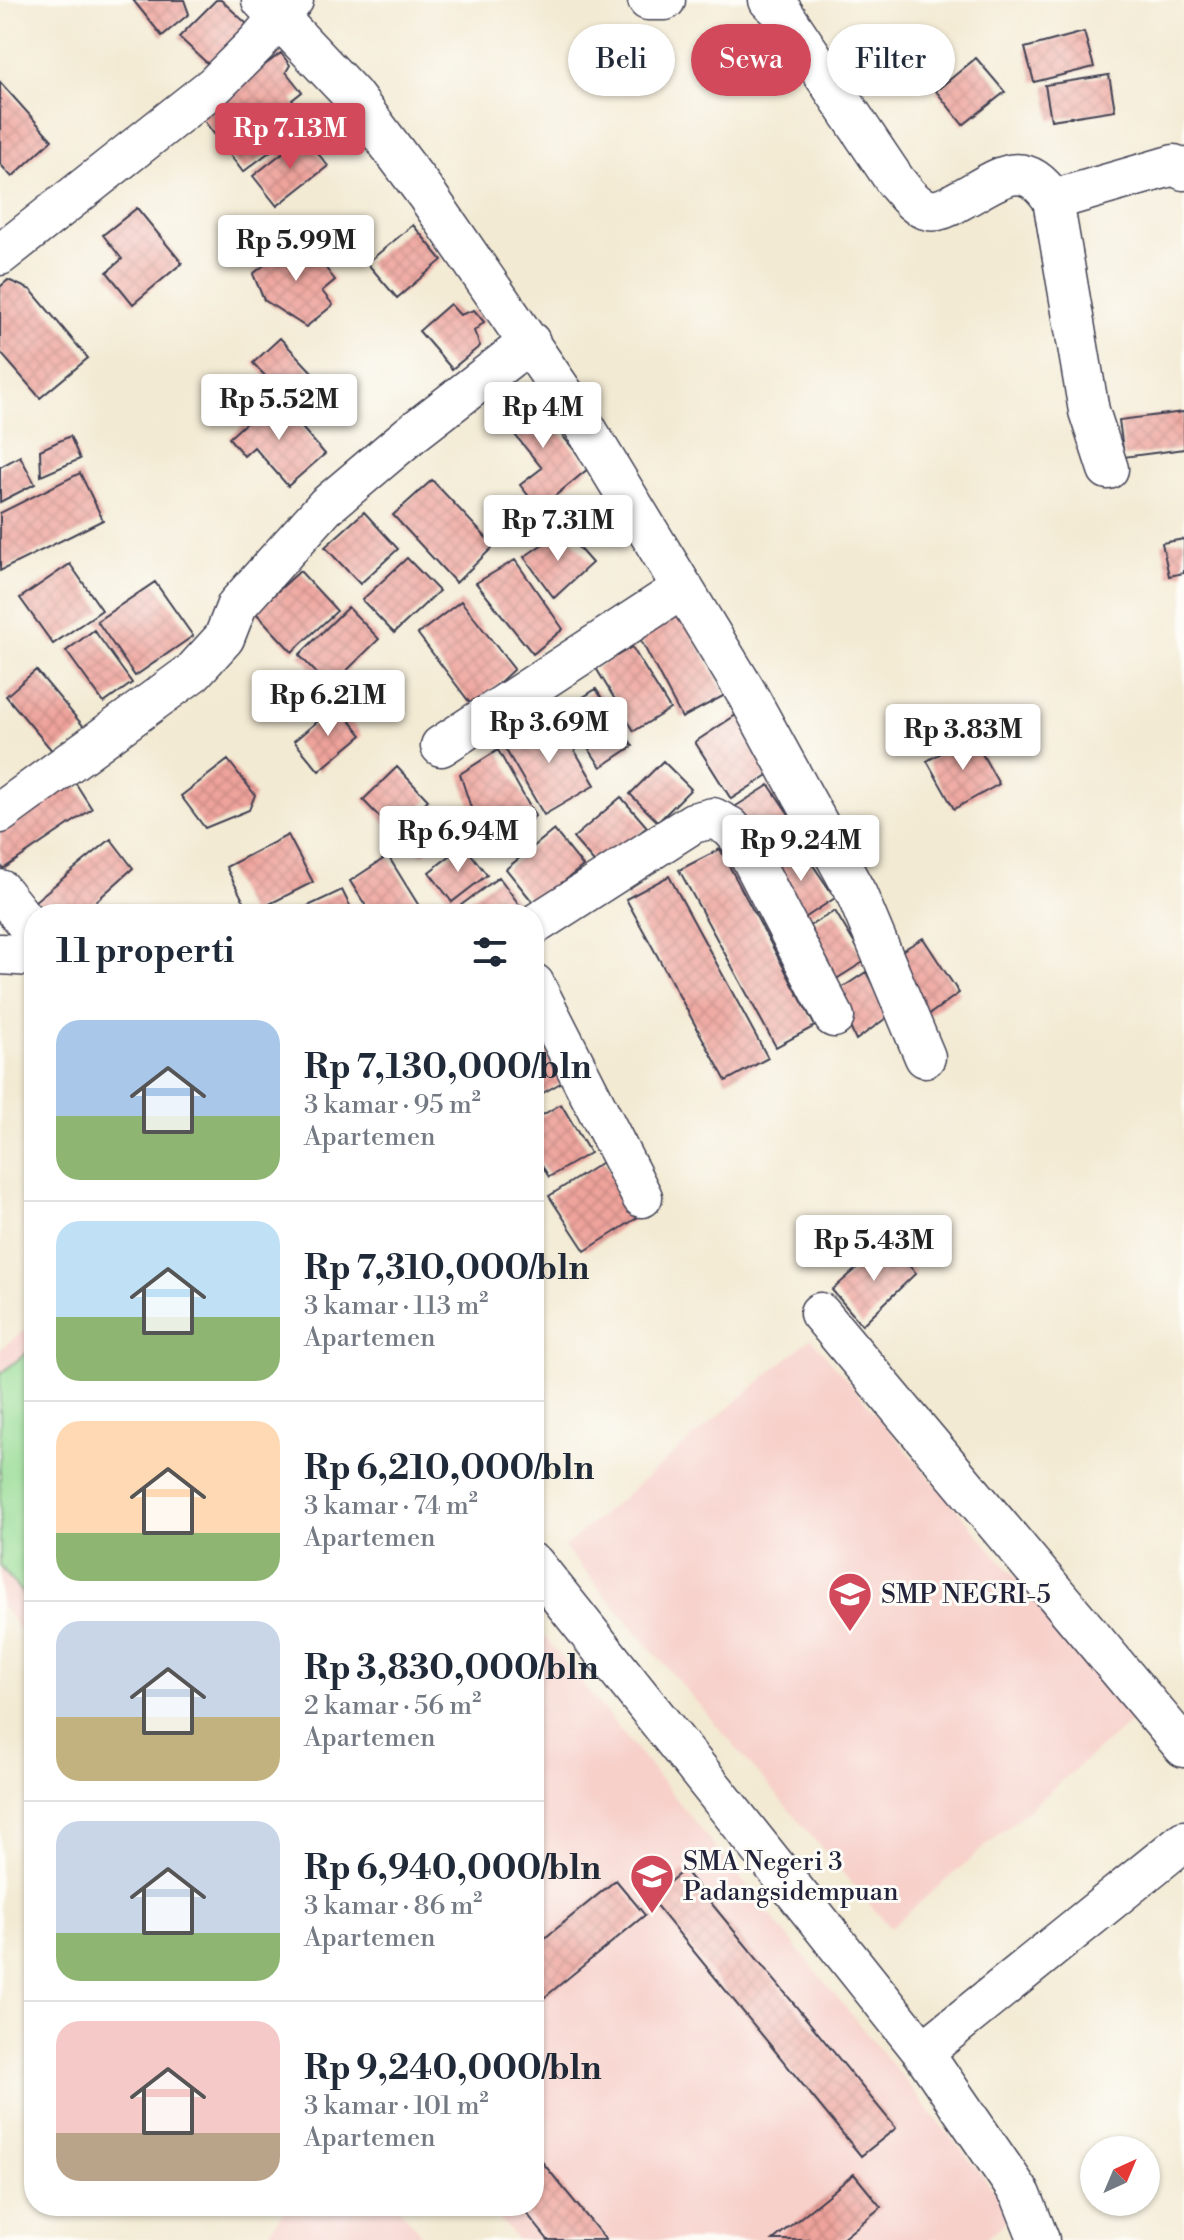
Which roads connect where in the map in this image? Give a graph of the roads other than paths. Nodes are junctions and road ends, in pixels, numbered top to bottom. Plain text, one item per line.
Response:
1 (648, 0) edge
2 (665, 0) edge
3 (769, 0) edge
4 (278, 6) edge
5 (1184, 170) edge
6 (1053, 200) junction
7 (0, 255) edge
8 (530, 342) junction
9 (1108, 469) dead end
10 (683, 588) junction
11 (441, 746) dead end
12 (0, 813) edge
13 (0, 890) edge
14 (544, 919) edge
15 (24, 920) edge
16 (0, 954) edge
17 (24, 955) edge
18 (544, 1004) edge
19 (834, 1017) dead end
20 (925, 1057) dead end
21 (642, 1197) dead end
22 (820, 1313) dead end
23 (544, 1577) edge
24 (1184, 1747) edge
25 (1184, 1841) edge
26 (923, 2052) junction
27 (1039, 2240) edge

1 - 2 street
3 - 6 street
4 - 7 street
4 - 8 street
5 - 6 street
6 - 9 street
8 - 10 street
8 - 12 street
10 - 11 street
10 - 20 street
13 - 15 street
14 - 19 street
16 - 17 street
18 - 21 street
22 - 24 street
23 - 26 street
25 - 26 street
26 - 27 street

